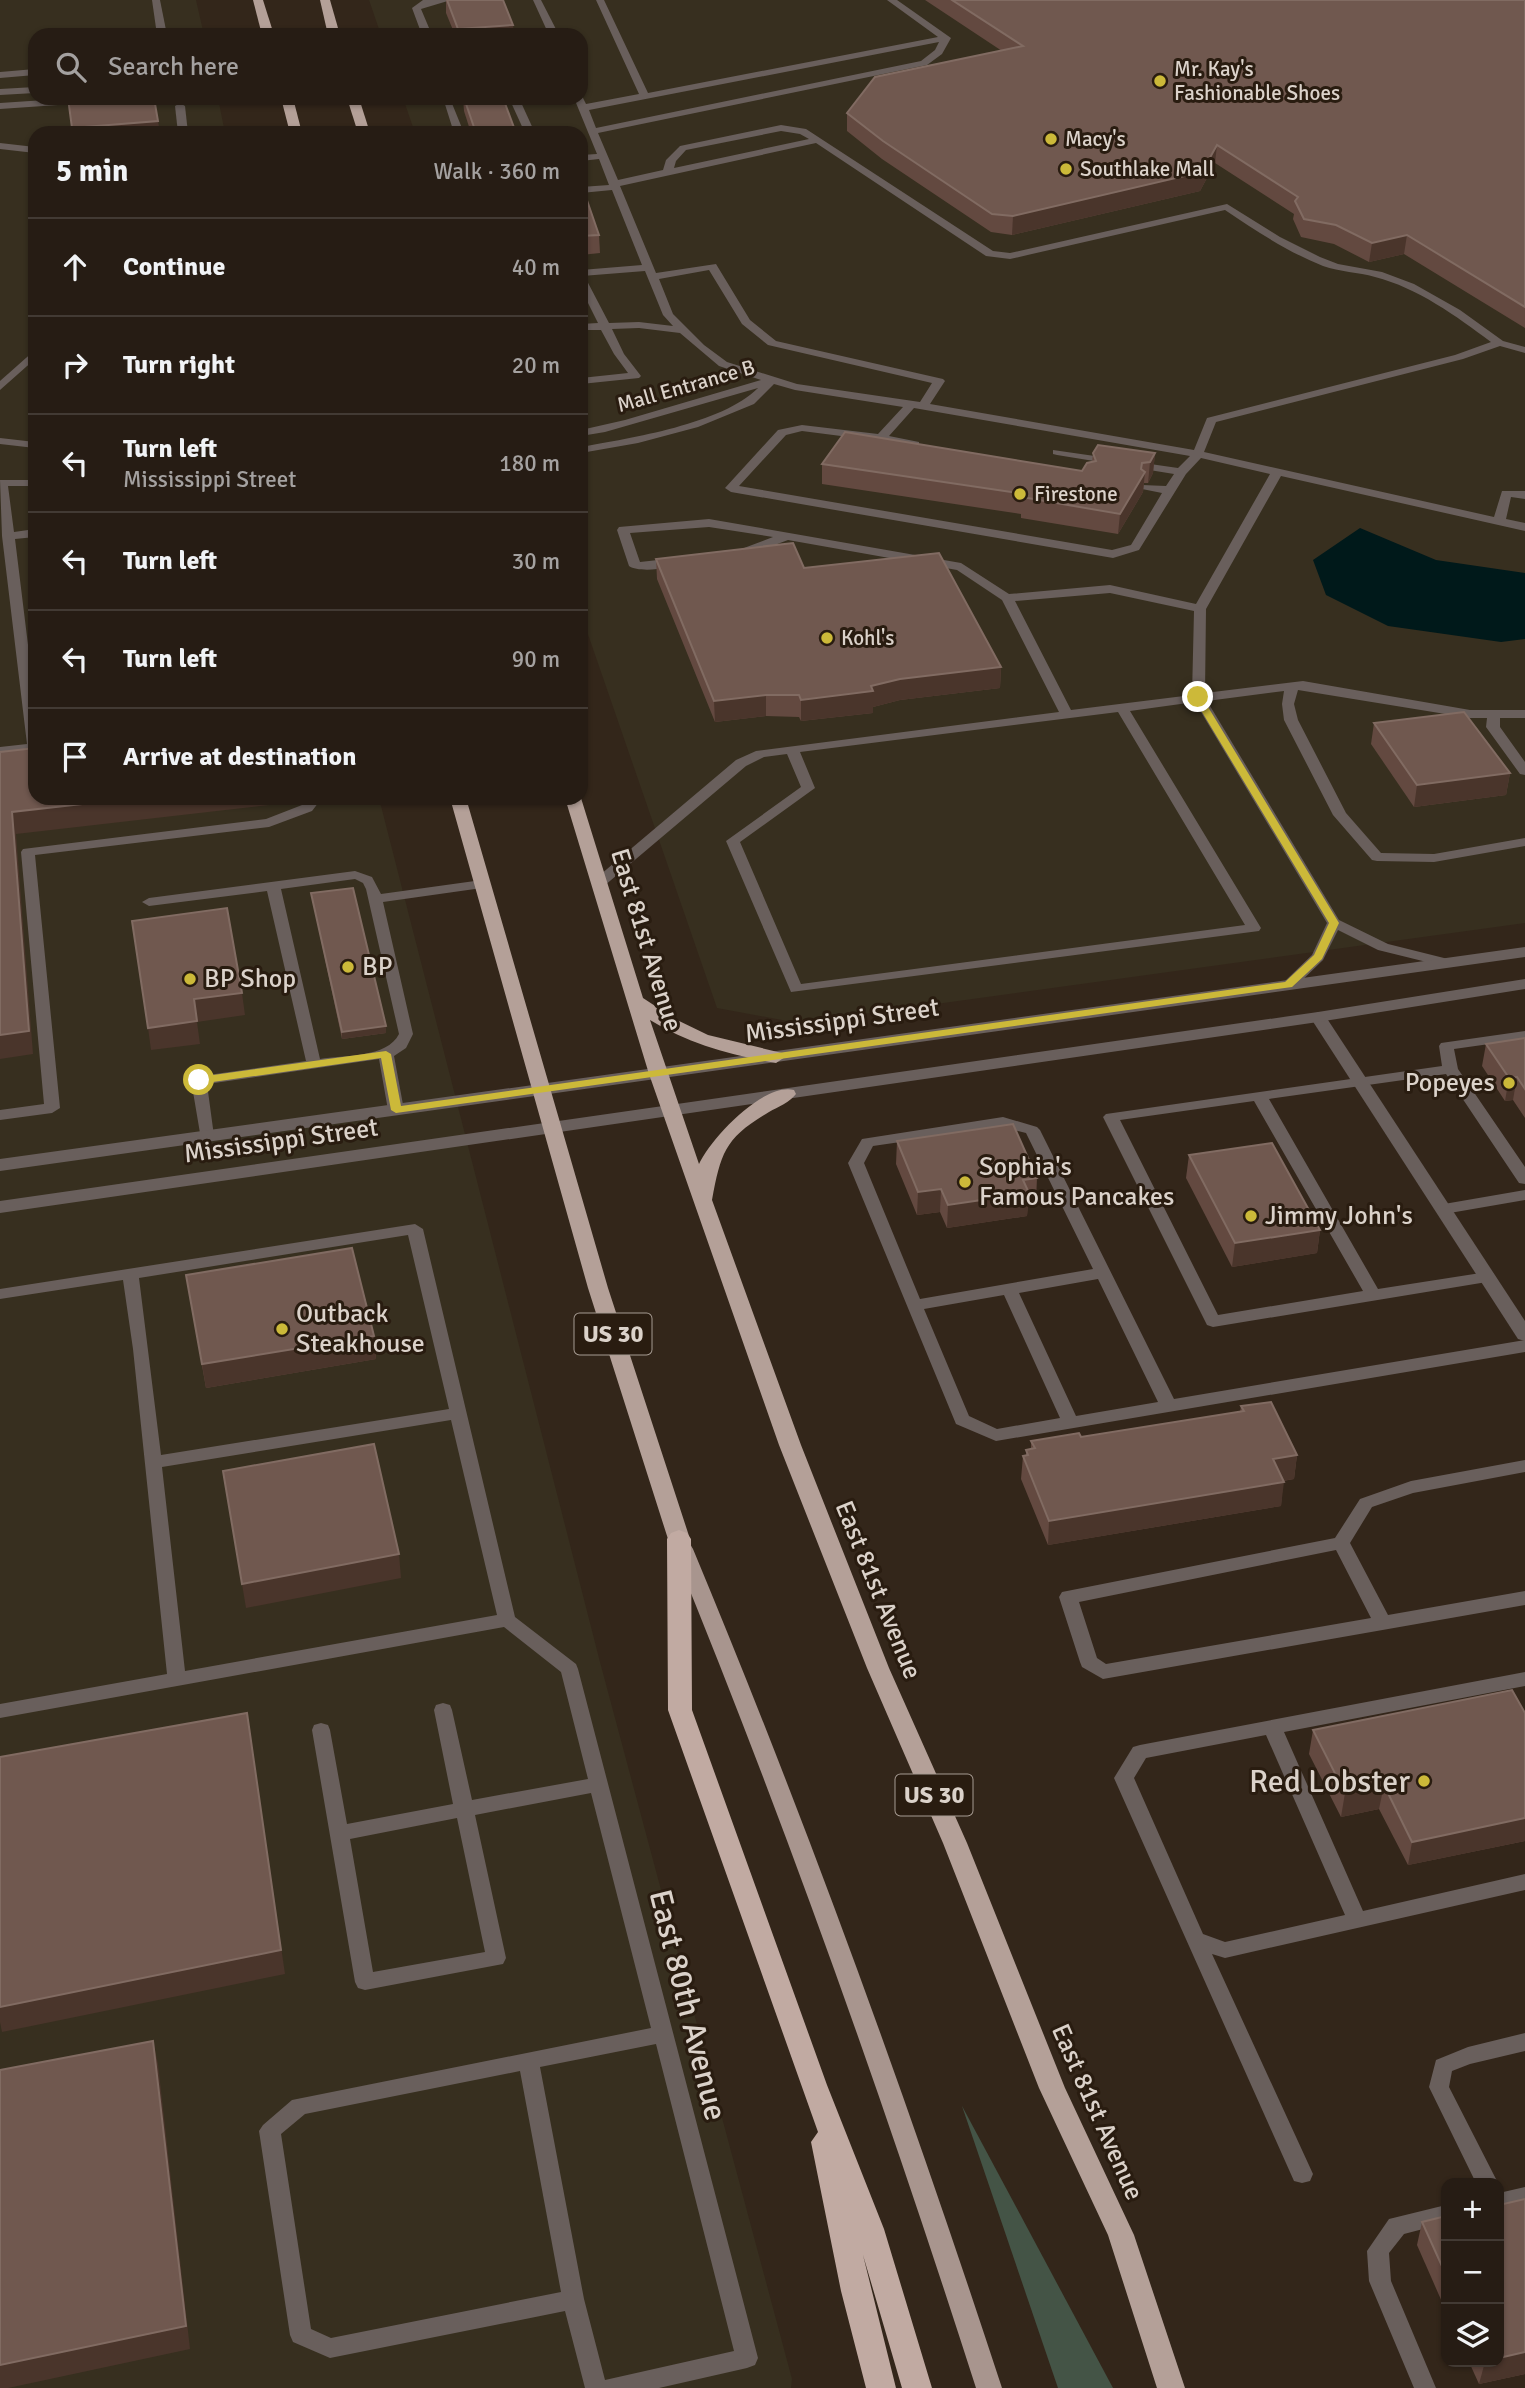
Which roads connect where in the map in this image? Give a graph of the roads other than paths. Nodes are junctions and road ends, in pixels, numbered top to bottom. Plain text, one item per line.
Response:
1 (156, 0) edge
2 (258, 0) edge
3 (325, 0) edge
4 (447, 0) edge
5 (537, 0) edge
6 (600, 0) edge
7 (891, 0) edge
8 (161, 28) edge
9 (266, 28) edge
10 (332, 28) edge
11 (424, 28) edge
12 (551, 28) edge
13 (946, 38) junction
14 (28, 73) edge
15 (0, 75) edge
16 (28, 90) edge
17 (0, 92) edge
18 (645, 96) junction
19 (588, 102) edge
20 (28, 104) edge
21 (289, 105) edge
22 (355, 105) edge
23 (448, 105) edge
24 (517, 105) edge
25 (582, 105) edge
26 (0, 106) edge
27 (180, 106) dead end
28 (182, 126) edge
29 (294, 126) edge
30 (362, 126) edge
31 (456, 126) edge
32 (527, 126) edge
33 (593, 131) junction
34 (818, 140) junction
35 (0, 146) edge
36 (28, 149) edge
37 (603, 156) junction
38 (588, 157) edge
39 (668, 172) junction
40 (615, 185) junction
41 (588, 189) edge
42 (651, 272) junction
43 (588, 273) edge
44 (588, 292) edge
45 (605, 325) junction
46 (588, 326) edge
47 (683, 330) junction
48 (1499, 343) junction
49 (1525, 350) edge
50 (28, 360) edge
51 (588, 380) edge
52 (770, 381) junction
53 (0, 387) edge
54 (917, 406) junction
55 (588, 432) edge
56 (1067, 432) junction
57 (881, 438) junction
58 (0, 441) edge
59 (28, 444) edge
60 (935, 448) edge
61 (588, 449) edge
62 (1198, 454) junction
63 (1181, 472) junction
64 (1277, 472) junction
65 (28, 483) edge
66 (1, 484) edge
67 (1146, 487) edge
68 (1169, 491) junction
69 (1525, 495) edge
70 (1499, 522) junction
71 (1525, 527) edge
72 (28, 534) edge
73 (8, 536) junction
74 (787, 536) junction
75 (724, 557) edge
76 (6, 560) edge
77 (686, 561) edge
78 (1007, 598) junction
79 (1200, 610) junction
80 (28, 671) edge
81 (1292, 686) junction
82 (1198, 697) junction
83 (1121, 707) junction
84 (1067, 714) junction
85 (1494, 714) junction
86 (1525, 714) edge
87 (28, 748) edge
88 (792, 749) junction
89 (0, 751) edge
90 (1525, 771) edge
91 (309, 805) edge
92 (460, 805) edge
93 (575, 805) edge
94 (1525, 842) edge
95 (599, 883) junction
96 (482, 884) junction
97 (273, 886) junction
98 (376, 898) junction
99 (149, 902) dead end
100 (1334, 923) junction
101 (1525, 952) edge
102 (1447, 962) junction
103 (1525, 984) edge
104 (1289, 985) junction
105 (635, 1000) junction
106 (1318, 1017) junction
107 (1525, 1035) edge
108 (386, 1054) junction
109 (776, 1057) junction
110 (314, 1065) junction
111 (1450, 1069) junction
112 (658, 1074) junction
113 (1360, 1082) junction
114 (541, 1090) junction
115 (787, 1094) junction
116 (1259, 1096) junction
117 (396, 1110) junction
118 (671, 1111) junction
119 (0, 1115) edge
120 (552, 1128) junction
121 (206, 1136) junction
122 (0, 1165) edge
123 (1525, 1179) edge
124 (1525, 1195) edge
125 (702, 1200) junction
126 (0, 1207) edge
127 (1444, 1209) junction
128 (130, 1273) junction
129 (1103, 1273) junction
130 (1488, 1277) junction
131 (1009, 1289) junction
132 (0, 1294) edge
133 (1373, 1295) junction
134 (915, 1305) junction
135 (1525, 1335) edge
136 (1525, 1346) edge
137 (1168, 1405) junction
138 (459, 1413) junction
139 (1070, 1422) junction
140 (153, 1462) junction
141 (1525, 1466) edge
142 (679, 1539) junction
143 (1341, 1543) junction
144 (1525, 1598) edge
145 (507, 1620) junction
146 (1383, 1623) junction
147 (177, 1680) junction
148 (1524, 1681) edge
149 (443, 1710) dead end
150 (0, 1712) edge
151 (1272, 1727) junction
152 (321, 1730) dead end
153 (598, 1784) junction
154 (464, 1809) junction
155 (338, 1833) junction
156 (1525, 1882) edge
157 (1357, 1919) junction
158 (1196, 1940) junction
159 (663, 2034) junction
160 (1525, 2042) edge
161 (528, 2061) junction
162 (813, 2085) junction
163 (1302, 2174) dead end
164 (1484, 2178) edge
165 (1525, 2196) edge
166 (1504, 2201) edge
167 (1441, 2215) edge
168 (573, 2299) junction
169 (596, 2388) edge
170 (612, 2388) edge
171 (881, 2388) edge
172 (917, 2388) edge
173 (989, 2388) edge
174 (1171, 2388) edge
175 (1425, 2388) edge

1 - 8 lane
2 - 9 highway
3 - 10 highway
4 - 11 lane
5 - 12 lane
6 - 18 lane
7 - 13 lane
13 - 18 lane
13 - 33 lane
14 - 15 lane
16 - 17 lane
18 - 19 lane
20 - 26 lane
21 - 29 highway
22 - 30 highway
23 - 31 lane
24 - 32 lane
25 - 33 lane
27 - 28 lane
33 - 37 lane
34 - 39 lane
34 - 39 lane
34 - 48 lane
35 - 36 lane
37 - 38 lane
37 - 40 lane
39 - 40 lane
40 - 41 lane
40 - 42 lane
42 - 43 lane
42 - 47 lane
42 - 54 lane
44 - 45 lane
45 - 46 lane
45 - 47 lane
45 - 51 lane
47 - 52 lane
48 - 49 lane
48 - 62 lane
50 - 53 lane
52 - 54 lane
52 - 55 lane, Mall Entrance B
52 - 61 lane, Mall Entrance B
54 - 56 lane
54 - 57 lane
56 - 62 lane
56 - 63 lane
57 - 60 lane
57 - 68 lane
58 - 59 lane
62 - 63 lane
62 - 64 lane
63 - 68 lane
64 - 70 lane
64 - 79 lane
65 - 66 lane
66 - 73 lane
67 - 68 lane
69 - 70 lane
70 - 71 lane
72 - 73 lane
73 - 76 lane
74 - 75 lane
74 - 77 lane
74 - 78 lane
76 - 80 lane
78 - 79 lane
78 - 84 lane
79 - 82 lane
81 - 82 lane
81 - 85 lane
81 - 94 lane
82 - 83 lane
82 - 100 lane
83 - 84 lane
83 - 88 lane
84 - 88 lane
85 - 86 lane
85 - 90 lane
87 - 89 lane
88 - 95 lane
91 - 119 lane
92 - 96 highway, US 30
93 - 95 highway, East 81st Avenue / US 30
95 - 105 highway, East 81st Avenue / US 30
96 - 98 lane
96 - 114 highway, US 30
97 - 98 lane
97 - 99 lane
97 - 110 lane
98 - 108 lane
100 - 102 lane
100 - 104 lane
101 - 102 street, Mississippi Street
102 - 104 street, Mississippi Street
103 - 106 street, Mississippi Street
104 - 109 street, Mississippi Street
105 - 109 highway
105 - 112 highway, East 81st Avenue / US 30
106 - 113 street
106 - 115 street, Mississippi Street
107 - 111 lane
108 - 110 lane
108 - 117 lane
109 - 112 street, Mississippi Street
110 - 121 lane
111 - 113 lane
111 - 123 lane
112 - 114 street, Mississippi Street
112 - 118 highway, East 81st Avenue / US 30
113 - 116 lane
113 - 127 street
114 - 117 street, Mississippi Street
114 - 120 highway, US 30
115 - 118 street, Mississippi Street
115 - 125 highway
116 - 133 lane
116 - 133 lane
117 - 121 street, Mississippi Street
118 - 120 street, Mississippi Street
118 - 125 highway, East 81st Avenue / US 30
120 - 126 street, Mississippi Street
120 - 142 highway, US 30
121 - 122 street, Mississippi Street
124 - 127 lane
125 - 174 highway, East 81st Avenue / US 30
127 - 130 street
128 - 132 lane
128 - 138 lane
128 - 140 lane
129 - 131 lane
129 - 134 lane
129 - 137 lane
130 - 133 lane
130 - 135 street
131 - 134 lane
131 - 139 lane
134 - 139 lane
136 - 137 lane
137 - 139 lane
138 - 140 lane
138 - 145 lane
140 - 147 lane
141 - 143 lane
142 - 162 highway
142 - 173 main road, US 30
143 - 146 lane
143 - 146 lane
144 - 146 lane
145 - 147 lane
145 - 153 lane, East 80th Avenue
147 - 150 lane
148 - 151 lane
149 - 154 lane
151 - 157 lane
151 - 158 lane
152 - 155 lane
153 - 154 lane
153 - 159 lane, East 80th Avenue
154 - 155 lane
154 - 155 lane
156 - 157 lane
157 - 158 lane
158 - 163 lane
159 - 161 lane
159 - 170 lane, East 80th Avenue
160 - 164 lane
161 - 168 lane
161 - 168 lane
162 - 171 highway
162 - 172 highway
165 - 166 lane
167 - 175 lane
168 - 169 lane

